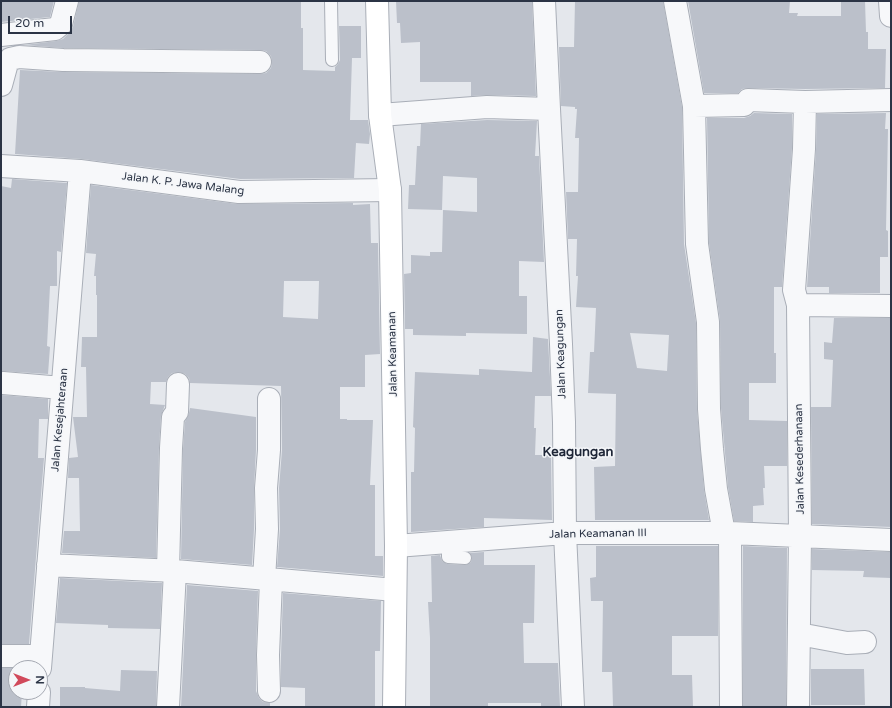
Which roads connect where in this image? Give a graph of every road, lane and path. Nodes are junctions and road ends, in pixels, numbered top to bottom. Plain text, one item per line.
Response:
1 (67, 1) edge
2 (331, 1) edge
3 (377, 1) edge
4 (544, 1) edge
5 (675, 1) edge
6 (890, 1) edge
7 (891, 16) edge
8 (1, 35) edge
9 (332, 60) dead end
10 (260, 62) dead end
11 (1, 85) edge
12 (891, 100) edge
13 (805, 102) junction
14 (694, 106) junction
15 (548, 109) junction
16 (380, 115) junction
17 (1, 166) edge
18 (80, 171) junction
19 (390, 190) junction
20 (798, 304) junction
21 (891, 306) edge
22 (3, 384) dead end
23 (178, 384) dead end
24 (62, 388) junction
25 (269, 399) dead end
26 (566, 533) junction
27 (727, 533) junction
28 (800, 535) junction
29 (891, 540) edge
30 (448, 542) junction
31 (396, 546) junction
32 (465, 558) dead end
33 (48, 566) junction
34 (171, 571) junction
35 (268, 580) junction
36 (395, 590) junction
37 (799, 634) junction
38 (866, 642) dead end
39 (1, 656) edge
40 (27, 660) edge
41 (40, 660) edge
42 (269, 691) dead end
43 (168, 707) edge
44 (394, 707) edge
45 (573, 707) edge
46 (731, 707) edge
47 (798, 707) edge

1 - 8 street
2 - 9 lane
3 - 16 street, Jalan Keamanan
4 - 15 street, Jalan Keagungan
5 - 14 street
6 - 7 street
10 - 11 street
12 - 13 street
13 - 14 street
13 - 20 street, Jalan Kesederhanaan
14 - 27 street
15 - 16 street
15 - 26 street, Jalan Keagungan
16 - 19 street, Jalan Keamanan
17 - 18 street, Jalan K. P. Jawa Malang
18 - 19 street, Jalan K. P. Jawa Malang
18 - 24 street, Jalan Kesejahteraan
19 - 31 street, Jalan Keamanan
20 - 21 street
20 - 28 street, Jalan Kesederhanaan
22 - 24 street
23 - 34 street
24 - 33 street, Jalan Kesejahteraan
25 - 35 street
26 - 27 street, Jalan Keamanan III
26 - 30 street, Jalan Keamanan III
26 - 45 street, Jalan Keagungan
27 - 28 street, Jalan Keamanan III
27 - 46 street
28 - 29 street, Jalan Keamanan III
28 - 37 street, Jalan Kesederhanaan
30 - 31 street, Jalan Keamanan III
30 - 32 lane
31 - 36 street, Jalan Keamanan
33 - 34 street
33 - 41 street, Jalan Kesejahteraan
34 - 35 street
34 - 43 street
35 - 36 street
35 - 42 street
36 - 44 street, Jalan Keamanan
37 - 38 street
37 - 47 street, Jalan Kesederhanaan
39 - 40 street

